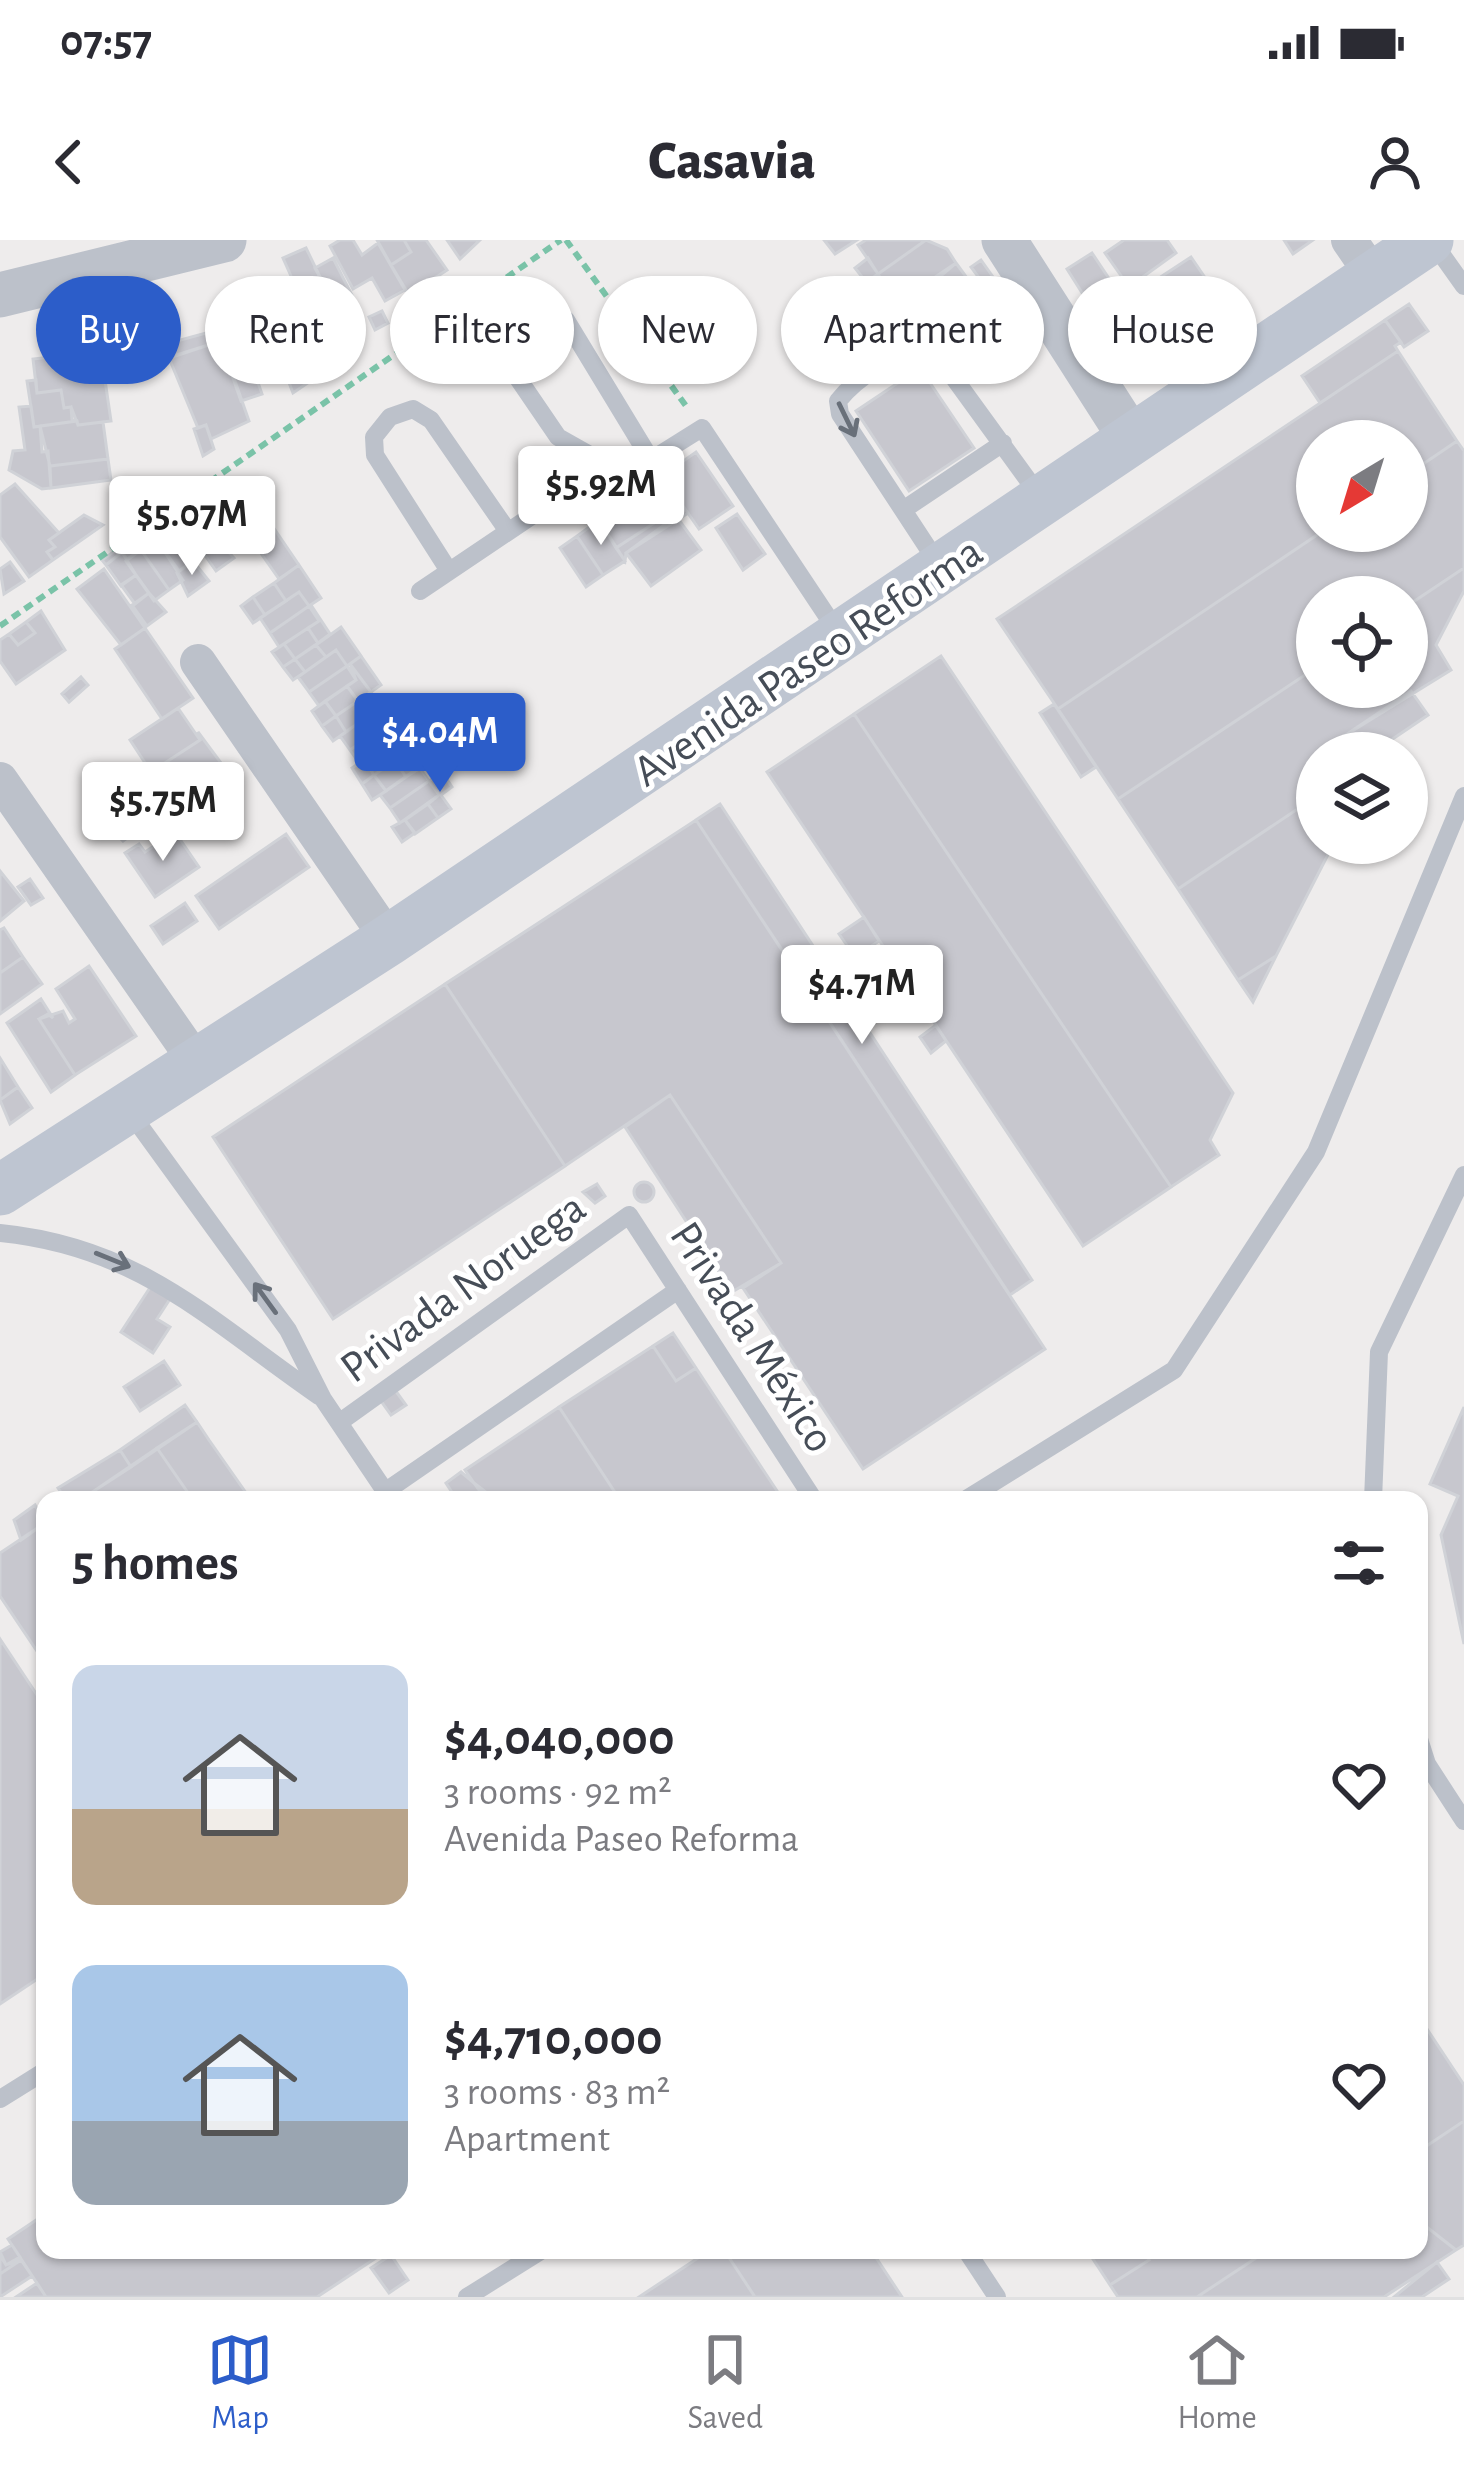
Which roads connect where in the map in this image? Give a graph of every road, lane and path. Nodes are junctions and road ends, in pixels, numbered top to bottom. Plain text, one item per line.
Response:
1 (224, 240) edge
2 (564, 240) edge
3 (1004, 240) edge
4 (1430, 240) edge
5 (1361, 257) edge
6 (1464, 286) edge
7 (0, 295) edge
8 (703, 428) junction
9 (1132, 440) junction
10 (1003, 443) junction
11 (651, 460) junction
12 (613, 468) junction
13 (1044, 502) junction
14 (903, 510) junction
15 (508, 530) junction
16 (942, 569) junction
17 (448, 571) junction
18 (420, 591) dead end
19 (0, 626) edge
20 (842, 638) junction
21 (198, 662) dead end
22 (0, 780) edge
23 (1464, 796) edge
24 (389, 940) junction
25 (197, 1063) junction
26 (126, 1108) junction
27 (1464, 1175) edge
28 (0, 1190) edge
29 (629, 1215) joint
30 (0, 1234) edge
31 (678, 1291) junction
32 (323, 1399) junction
33 (340, 1421) junction
34 (385, 1491) edge
35 (394, 1491) edge
36 (808, 1491) edge
37 (979, 1491) edge
38 (1372, 1491) edge
39 (1428, 1766) edge
40 (1464, 1821) edge
41 (36, 2077) edge
42 (0, 2099) edge
43 (528, 2259) edge
44 (972, 2259) edge
45 (467, 2297) edge
46 (997, 2297) edge

1 - 7 street
2 - 8 path
2 - 19 path
3 - 9 street
4 - 5 main road, Avenida Paseo Reforma
4 - 6 lane
5 - 9 main road, Avenida Paseo Reforma
8 - 11 lane
8 - 20 lane
9 - 13 main road, Avenida Paseo Reforma
10 - 13 lane
10 - 14 lane
10 -> 14 lane
11 - 12 lane
11 - 12 lane
12 - 15 lane
13 - 16 main road, Avenida Paseo Reforma
14 - 16 lane
15 - 17 lane
15 - 17 lane
16 - 20 main road, Avenida Paseo Reforma
17 - 18 lane
20 - 24 main road, Avenida Paseo Reforma
21 - 24 street
22 - 25 street
23 - 37 lane
24 - 25 main road, Avenida Paseo Reforma
25 - 26 main road, Avenida Paseo Reforma
26 - 28 main road, Avenida Paseo Reforma
32 -> 26 lane
27 - 38 lane
29 - 31 lane, Privada México
29 - 33 lane, Privada Noruega
30 -> 32 lane
31 - 35 lane
31 - 36 lane, Privada México
32 - 33 lane
33 - 34 lane
39 - 40 lane
41 - 42 lane
43 - 45 lane
44 - 46 lane

